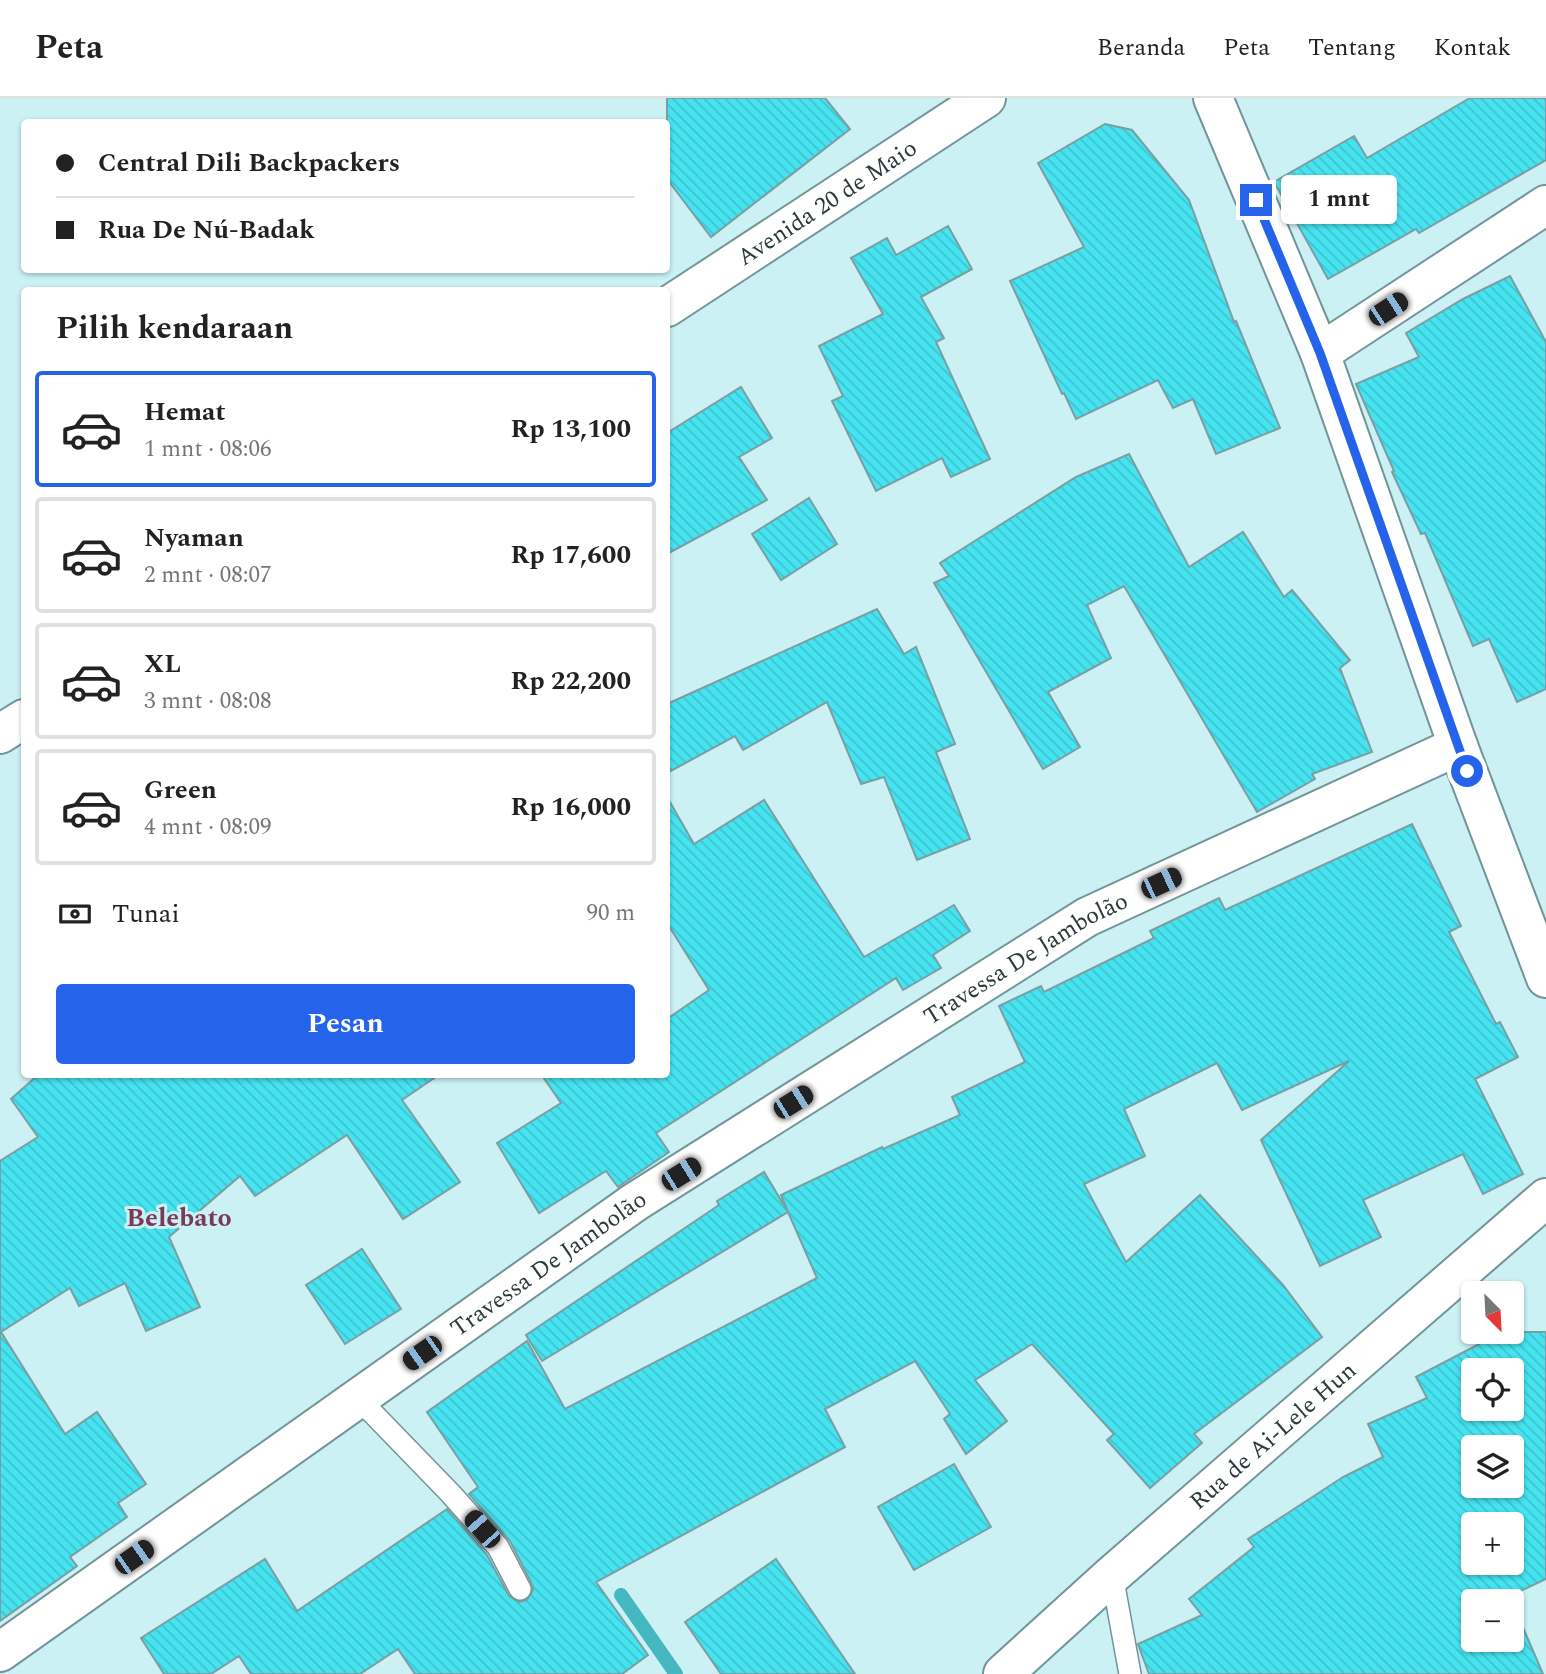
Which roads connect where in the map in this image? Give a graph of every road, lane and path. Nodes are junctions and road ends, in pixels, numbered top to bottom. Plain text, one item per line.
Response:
1 (986, 98) edge
2 (1213, 98) edge
3 (1546, 205) edge
4 (670, 305) edge
5 (1320, 353) junction
6 (21, 721) edge
7 (0, 734) edge
8 (1458, 746) junction
9 (1546, 978) edge
10 (1546, 1198) edge
11 (358, 1398) junction
12 (1111, 1575) junction
13 (520, 1590) dead end
14 (0, 1652) edge
15 (1003, 1674) edge
16 (1130, 1674) edge

1 - 4 street, Avenida 20 de Maio
2 - 5 street
3 - 5 street
5 - 8 street
6 - 7 street
8 - 9 street
8 - 11 street, Travessa De Jambolão
10 - 12 street, Rua de Ai-Lele Hun
11 - 13 lane
11 - 14 street, Travessa De Jambolão
12 - 15 street, Rua de Ai-Lele Hun
12 - 16 lane

